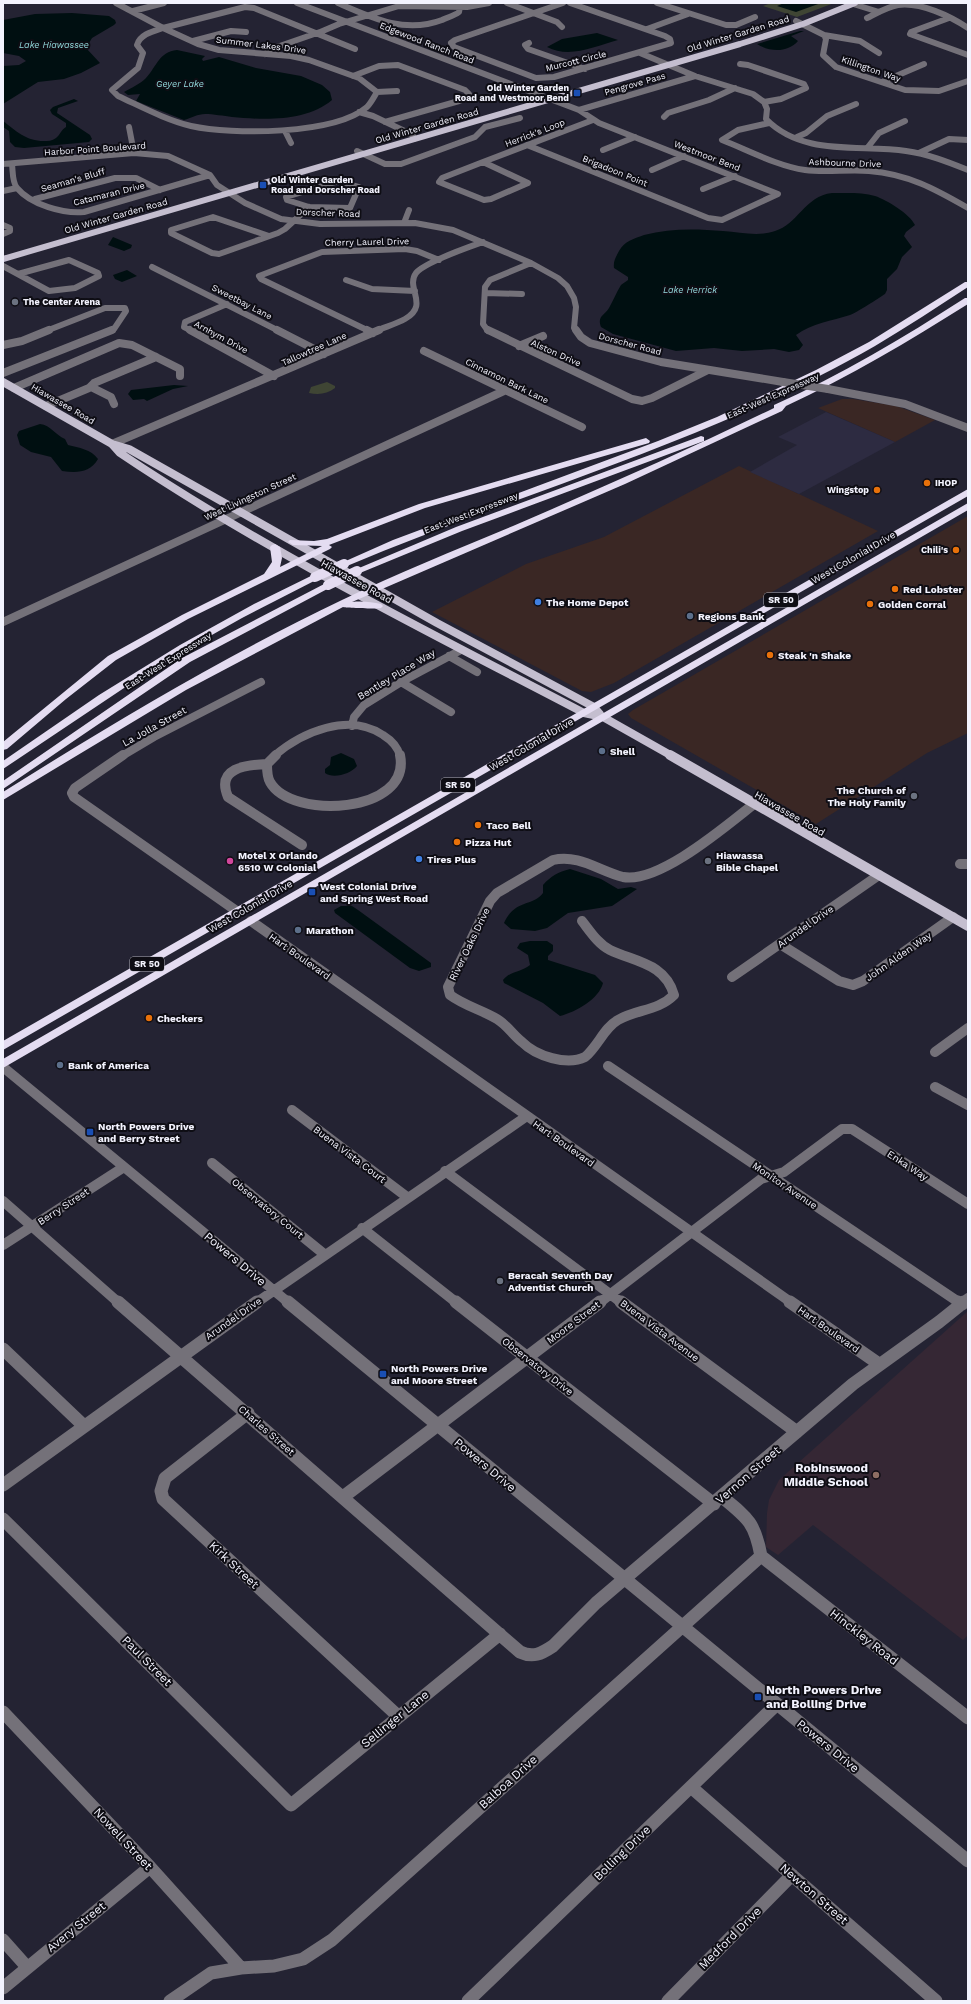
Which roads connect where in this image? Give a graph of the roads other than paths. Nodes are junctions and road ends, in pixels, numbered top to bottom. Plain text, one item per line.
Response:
1 (116, 3) edge
2 (164, 3) edge
3 (297, 3) edge
4 (338, 3) edge
5 (489, 3) edge
6 (507, 3) edge
7 (563, 3) edge
8 (570, 3) edge
9 (657, 3) edge
10 (844, 3) edge
11 (853, 3) edge
12 (424, 4) edge
13 (460, 7) junction
14 (132, 11) junction
15 (532, 12) junction
16 (878, 12) junction
17 (688, 14) junction
18 (370, 16) junction
19 (755, 17) dead end
20 (867, 18) dead end
21 (949, 18) junction
22 (796, 21) junction
23 (348, 22) junction
24 (803, 24) junction
25 (166, 28) junction
26 (562, 28) dead end
27 (968, 28) edge
28 (647, 29) junction
29 (246, 32) dead end
30 (318, 33) junction
31 (824, 34) junction
32 (193, 41) junction
33 (529, 43) dead end
34 (355, 49) dead end
35 (640, 53) junction
36 (879, 53) dead end
37 (265, 54) junction
38 (968, 55) edge
39 (665, 64) junction
40 (740, 64) dead end
41 (924, 64) dead end
42 (584, 69) junction
43 (353, 76) junction
44 (695, 76) junction
45 (968, 81) edge
46 (882, 82) junction
47 (735, 88) junction
48 (397, 91) dead end
49 (377, 92) junction
50 (547, 98) junction
51 (764, 102) junction
52 (856, 104) dead end
53 (579, 110) junction
54 (359, 112) junction
55 (664, 117) dead end
56 (520, 118) dead end
57 (593, 120) junction
58 (905, 121) dead end
59 (385, 122) junction
60 (769, 123) junction
61 (129, 127) dead end
62 (285, 130) junction
63 (412, 137) junction
64 (635, 137) junction
65 (796, 137) junction
66 (968, 140) edge
67 (291, 143) dead end
68 (527, 145) junction
69 (868, 147) junction
70 (603, 150) dead end
71 (134, 153) junction
72 (360, 153) junction
73 (919, 153) junction
74 (684, 156) junction
75 (483, 162) junction
76 (3, 164) edge
77 (12, 164) junction
78 (652, 170) dead end
79 (968, 170) edge
80 (210, 175) junction
81 (735, 176) junction
82 (17, 188) junction
83 (160, 190) junction
84 (703, 190) dead end
85 (3, 191) edge
86 (227, 191) junction
87 (35, 199) junction
88 (309, 207) junction
89 (968, 208) edge
90 (409, 210) dead end
91 (697, 214) joint
92 (293, 221) junction
93 (404, 223) junction
94 (3, 225) edge
95 (3, 234) edge
96 (269, 236) junction
97 (483, 242) junction
98 (3, 254) edge
99 (3, 259) edge
100 (439, 260) junction
101 (531, 263) junction
102 (3, 266) edge
103 (152, 267) dead end
104 (18, 274) junction
105 (346, 280) dead end
106 (968, 284) edge
107 (415, 290) junction
108 (485, 293) junction
109 (522, 294) dead end
110 (968, 300) edge
111 (227, 304) junction
112 (373, 333) junction
113 (543, 336) dead end
114 (3, 345) edge
115 (519, 346) junction
116 (424, 351) dead end
117 (324, 354) junction
118 (156, 357) junction
119 (590, 368) dead end
120 (708, 370) junction
121 (3, 373) edge
122 (579, 373) junction
123 (180, 376) dead end
124 (274, 376) junction
125 (3, 382) edge
126 (91, 387) junction
127 (14, 388) junction
128 (506, 390) junction
129 (114, 404) dead end
130 (783, 404) junction
131 (46, 406) junction
132 (733, 413) junction
133 (582, 427) dead end
134 (968, 428) edge
135 (112, 444) junction
136 (968, 492) edge
137 (968, 506) edge
138 (241, 513) junction
139 (226, 520) junction
140 (357, 532) junction
141 (886, 540) junction
142 (293, 542) junction
143 (898, 546) junction
144 (275, 547) junction
145 (313, 553) junction
146 (298, 561) junction
147 (267, 576) junction
148 (376, 589) junction
149 (360, 596) junction
150 (785, 597) junction
151 (378, 606) junction
152 (326, 612) junction
153 (748, 618) junction
154 (3, 622) edge
155 (762, 625) junction
156 (461, 650) junction
157 (449, 656) junction
158 (704, 659) junction
159 (477, 672) dead end
160 (261, 682) dead end
161 (401, 682) junction
162 (589, 710) junction
163 (451, 712) dead end
164 (603, 717) junction
165 (352, 726) junction
166 (3, 747) edge
167 (267, 764) junction
168 (3, 766) edge
169 (465, 781) junction
170 (3, 786) edge
171 (3, 797) edge
172 (754, 804) junction
173 (414, 811) junction
174 (434, 815) junction
175 (302, 845) dead end
176 (380, 846) junction
177 (878, 875) junction
178 (292, 881) junction
179 (238, 912) junction
180 (952, 917) junction
181 (251, 921) junction
182 (582, 921) dead end
183 (968, 926) edge
184 (780, 944) junction
185 (195, 953) junction
186 (732, 977) dead end
187 (968, 1028) edge
188 (3, 1046) edge
189 (934, 1052) dead end
190 (3, 1066) edge
191 (608, 1066) dead end
192 (935, 1088) dead end
193 (968, 1105) edge
194 (292, 1110) dead end
195 (527, 1116) junction
196 (847, 1128) joint
197 (212, 1163) dead end
198 (124, 1167) junction
199 (445, 1171) junction
200 (772, 1175) junction
201 (407, 1197) junction
202 (3, 1201) edge
203 (968, 1204) edge
204 (32, 1226) junction
205 (362, 1228) junction
206 (692, 1233) junction
207 (3, 1246) edge
208 (324, 1254) junction
209 (273, 1290) junction
210 (611, 1293) junction
211 (965, 1301) edge
212 (3, 1349) edge
213 (181, 1356) junction
214 (527, 1358) junction
215 (879, 1364) junction
216 (248, 1413) junction
217 (84, 1426) junction
218 (438, 1426) junction
219 (797, 1432) junction
220 (3, 1485) edge
221 (343, 1498) junction
222 (718, 1501) junction
223 (3, 1519) edge
224 (761, 1556) junction
225 (625, 1580) junction
226 (682, 1626) junction
227 (500, 1634) junction
228 (532, 1656) joint
229 (777, 1704) junction
230 (3, 1712) edge
231 (398, 1716) junction
232 (968, 1718) edge
233 (691, 1787) junction
234 (291, 1805) joint
235 (968, 1861) edge
236 (150, 1867) junction
237 (792, 1875) junction
238 (3, 1940) edge
239 (27, 1967) junction
240 (241, 1968) junction
241 (3, 1988) edge
242 (170, 2001) edge
243 (468, 2001) edge
244 (668, 2001) edge
245 (936, 2001) edge

1 - 14 street, Summer Lakes Drive
2 - 14 street
3 - 23 street, Edgewood Ranch Road
4 - 18 street
5 - 13 street
6 - 15 street
7 - 15 street, Murcott Circle
8 - 28 street, Murcott Circle
9 - 17 street
10 - 22 main road, Old Winter Garden Road
11 - 16 street
11 - 24 main road, Old Winter Garden Road
12 - 13 street
12 - 18 street
13 - 18 street
14 - 25 street, Summer Lakes Drive
15 - 26 street
15 - 42 street, Murcott Circle
16 - 20 street
16 - 21 street
17 - 19 street
17 - 28 street
18 - 23 street
21 - 27 street
21 - 38 street
22 - 24 street
22 - 39 main road, Old Winter Garden Road
23 - 30 street
23 - 50 street, Edgewood Ranch Road
24 - 31 street
24 - 39 main road, Old Winter Garden Road
25 - 30 street
25 - 32 street, Summer Lakes Drive
25 - 62 street
28 - 35 street, Murcott Circle
29 - 32 street
30 - 34 street
30 - 37 street
31 - 36 street
31 - 46 street, Killington Way
32 - 37 street, Summer Lakes Drive
33 - 42 street
35 - 39 street
35 - 42 street, Murcott Circle
37 - 43 street, Summer Lakes Drive
39 - 44 street
39 - 50 main road, Old Winter Garden Road
40 - 51 street
41 - 46 street
43 - 49 street, Summer Lakes Drive
43 - 59 street
44 - 47 street
44 - 53 street, Pengrove Pass
45 - 46 street, Killington Way
47 - 51 street
47 - 55 street
48 - 49 street
49 - 54 street
50 - 53 street, Westmoor Bend
50 - 63 main road, Old Winter Garden Road
51 - 60 street
52 - 65 street
53 - 57 street, Westmoor Bend
54 - 59 street
54 - 62 street
56 - 72 street
57 - 64 street, Westmoor Bend
57 - 68 street, Herrick's Loop
58 - 69 street
59 - 63 street
60 - 65 street
60 - 89 street, Ashbourne Drive
61 - 71 street
62 - 67 street
63 - 72 main road, Old Winter Garden Road
64 - 70 street
64 - 74 street, Westmoor Bend
65 - 69 street
66 - 73 street
68 - 75 street, Herrick's Loop
68 - 91 street, Brigadoon Point
69 - 73 street
71 - 77 street, Harbor Point Boulevard
71 - 80 street, Harbor Point Boulevard
72 - 86 main road, Old Winter Garden Road
73 - 79 street
74 - 78 street
74 - 81 street, Westmoor Bend
75 - 75 street, Herrick's Loop
76 - 77 street, Harbor Point Boulevard
77 - 82 street
80 - 83 street, Catamaran Drive
80 - 86 street, Harbor Point Boulevard
81 - 84 street
81 - 91 street, Westmoor Bend
82 - 85 street
82 - 87 street, Catamaran Drive
83 - 87 street, Seaman's Bluff
83 - 87 street, Catamaran Drive
86 - 92 street, Dorscher Road
86 - 98 main road, Old Winter Garden Road
86 - 99 main road, Old Winter Garden Road
88 - 88 street
88 - 92 street
90 - 93 street
92 - 93 street, Dorscher Road
92 - 96 street
93 - 97 street, Dorscher Road
94 - 95 street
96 - 96 street
97 - 100 street, Tallowtree Lane
97 - 101 street, Dorscher Road
100 - 107 street, Tallowtree Lane
100 - 112 street, Cherry Laurel Drive
101 - 108 street, Alston Drive
101 - 120 street, Dorscher Road
102 - 104 street
103 - 111 street, Sweetbay Lane
104 - 104 street
105 - 107 street
106 - 132 highway, East-West Expressway
107 - 112 street, Tallowtree Lane
108 - 109 street
108 - 115 street, Alston Drive
110 - 130 highway, East-West Expressway
111 - 117 street, Sweetbay Lane
111 - 124 street, Arnhym Drive
112 - 117 street, Tallowtree Lane
113 - 115 street
114 - 121 street
115 - 122 street, Alston Drive
116 - 128 street, Cinnamon Bark Lane
117 - 124 street, Tallowtree Lane
118 - 123 street
118 - 126 street
118 - 127 street
119 - 122 street
120 - 122 street, Alston Drive
120 - 134 street, Dorscher Road, bridge
124 - 135 street, Tallowtree Lane
125 - 127 main road, Hiawassee Road
126 - 129 street
126 - 131 street
127 - 131 main road, Hiawassee Road
128 - 133 street, Cinnamon Bark Lane
128 - 138 street, West Livingston Street
130 - 148 highway
130 - 170 highway, East-West Expressway, bridge
131 - 135 main road, Hiawassee Road
132 - 140 highway
132 - 168 highway, East-West Expressway, bridge
135 - 138 main road, Hiawassee Road
135 - 139 main road, Hiawassee Road
136 - 141 highway, West Colonial Drive / SR 50
137 - 143 highway, West Colonial Drive / SR 50
138 - 139 street, West Livingston Street
138 - 142 main road, Hiawassee Road
139 - 144 main road, Hiawassee Road
139 - 154 street, West Livingston Street
140 - 142 highway
140 - 145 highway
141 - 143 highway
141 - 150 highway, West Colonial Drive / SR 50
142 - 145 main road, Hiawassee Road
143 - 155 highway, West Colonial Drive / SR 50
144 - 146 main road, Hiawassee Road
144 - 147 highway
145 - 146 highway
145 - 148 main road, Hiawassee Road
146 - 147 highway
146 - 149 main road, Hiawassee Road
147 - 166 highway
148 - 149 highway
148 - 162 main road, Hiawassee Road
149 - 151 main road, Hiawassee Road
149 - 152 highway
150 - 153 highway, West Colonial Drive / SR 50
150 - 155 highway
151 - 152 highway
151 - 156 main road, Hiawassee Road
152 - 171 highway
153 - 158 highway
153 - 162 highway, West Colonial Drive / SR 50
155 - 158 highway, West Colonial Drive / SR 50
156 - 157 street, Bentley Place Way
156 - 162 main road, Hiawassee Road
157 - 159 street
157 - 161 street, Bentley Place Way
158 - 164 highway, West Colonial Drive / SR 50
160 - 179 street, La Jolla Street
161 - 163 street
161 - 165 street, Bentley Place Way
162 - 164 main road, Hiawassee Road
162 - 169 highway, West Colonial Drive / SR 50
164 - 172 main road, Hiawassee Road
164 - 174 highway, West Colonial Drive / SR 50
165 - 167 street
165 - 167 street
167 - 175 street
169 - 173 highway, West Colonial Drive / SR 50
169 - 174 highway
172 - 177 main road, Hiawassee Road
172 - 182 street, River Oaks Drive
173 - 176 highway
173 - 178 highway, West Colonial Drive / SR 50
174 - 176 highway, West Colonial Drive / SR 50
176 - 181 highway, West Colonial Drive / SR 50
177 - 180 main road, Hiawassee Road
177 - 184 street, Arundel Drive
178 - 179 highway, West Colonial Drive / SR 50
178 - 181 highway
179 - 185 highway
179 - 188 highway, West Colonial Drive / SR 50
180 - 183 main road, Hiawassee Road
180 - 184 street, John Alden Way
181 - 185 highway, West Colonial Drive / SR 50
181 - 195 street, Hart Boulevard
184 - 186 street, Arundel Drive
185 - 190 highway, West Colonial Drive / SR 50
187 - 189 street
190 - 198 street, Powers Drive
191 - 200 street, Monitor Avenue
192 - 193 street
194 - 201 street, Buena Vista Court
195 - 199 street, Arundel Drive
195 - 206 street, Hart Boulevard
196 - 200 street, Moore Street
196 - 203 street, Enka Way
197 - 208 street, Observatory Court
198 - 204 street, Berry Street
198 - 209 street, Powers Drive
199 - 201 street, Arundel Drive
199 - 210 street, Buena Vista Avenue
200 - 206 street, Moore Street
200 - 211 street, Monitor Avenue
201 - 205 street, Arundel Drive
202 - 204 street, Charles Street
204 - 207 street, Berry Street
204 - 213 street, Charles Street
205 - 208 street, Arundel Drive
205 - 214 street, Observatory Drive
206 - 210 street, Moore Street
206 - 215 street, Hart Boulevard
208 - 209 street, Arundel Drive
209 - 213 street, Arundel Drive
209 - 218 street, Powers Drive
210 - 214 street, Moore Street
210 - 219 street, Buena Vista Avenue
211 - 215 street, Vernon Street
212 - 217 street
213 - 216 street, Charles Street
213 - 217 street, Arundel Drive
214 - 218 street, Moore Street
214 - 222 street, Observatory Drive
215 - 219 street, Vernon Street
216 - 221 street, Charles Street
216 - 231 street, Kirk Street
217 - 220 street, Arundel Drive
218 - 221 street, Moore Street
218 - 225 street, Powers Drive
219 - 222 street, Vernon Street
221 - 227 street, Charles Street
222 - 224 street
222 - 225 street, Vernon Street
223 - 234 street, Paul Street
224 - 226 street, Balboa Drive
224 - 232 street, Hinckley Road
225 - 226 street, Powers Drive
225 - 228 street, Vernon Street
226 - 229 street, Powers Drive
226 - 240 street, Balboa Drive
227 - 228 street, Charles Street
227 - 231 street, Sellinger Lane
229 - 233 street, Bolling Drive
229 - 235 street, Powers Drive
230 - 236 street, Nowell Street
231 - 234 street, Sellinger Lane
233 - 237 street, Newton Street
233 - 243 street, Bolling Drive
236 - 239 street, Avery Street
236 - 240 street, Nowell Street
237 - 244 street, Medford Drive
237 - 245 street, Newton Street
238 - 239 street
239 - 241 street, Avery Street
240 - 242 street, Balboa Drive

